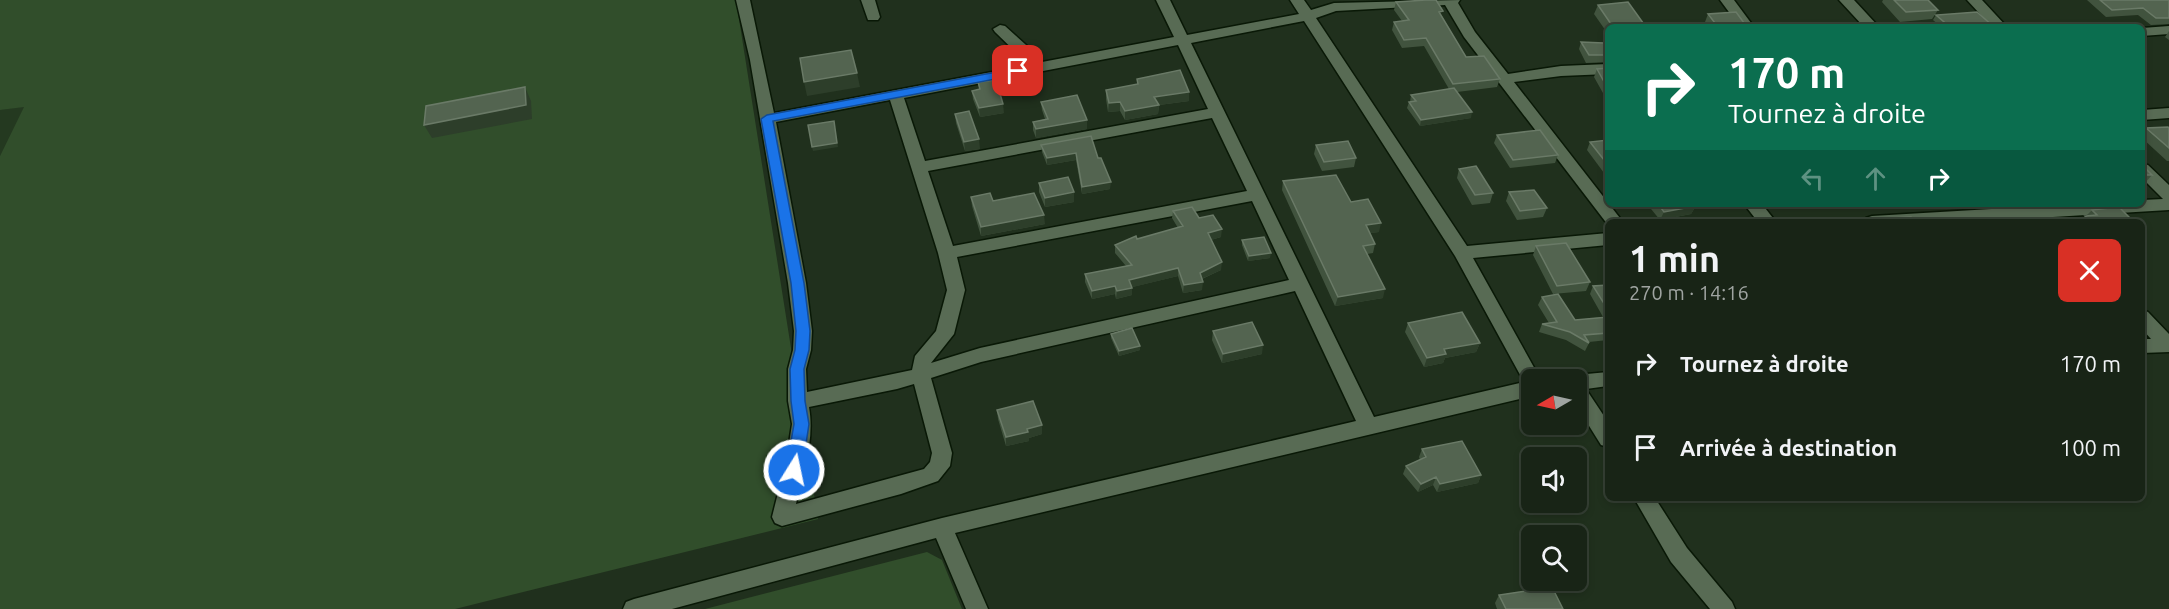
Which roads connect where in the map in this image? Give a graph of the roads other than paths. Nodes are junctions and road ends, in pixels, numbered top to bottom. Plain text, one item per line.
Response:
1 (742, 0) edge
2 (868, 0) edge
3 (1163, 0) edge
4 (1297, 0) edge
5 (1451, 0) edge
6 (1727, 0) edge
7 (1846, 0) edge
8 (1974, 0) edge
9 (1308, 16) junction
10 (873, 17) dead end
11 (1745, 24) edge
12 (1869, 24) edge
13 (1997, 24) edge
14 (1000, 29) dead end
15 (2169, 30) edge
16 (2145, 32) edge
17 (1183, 39) junction
18 (1038, 67) junction
19 (1605, 69) edge
20 (1505, 79) junction
21 (896, 96) junction
22 (1216, 112) junction
23 (2169, 113) edge
24 (2145, 115) edge
25 (767, 119) junction
26 (920, 167) junction
27 (2145, 172) edge
28 (1256, 195) junction
29 (2169, 195) edge
30 (2169, 204) edge
31 (2145, 206) edge
32 (1755, 207) edge
33 (2128, 207) edge
34 (2045, 213) edge
35 (1614, 219) edge
36 (1765, 219) edge
37 (1930, 219) edge
38 (1605, 239) edge
39 (1462, 252) junction
40 (947, 253) junction
41 (1299, 284) junction
42 (2145, 320) edge
43 (2168, 345) edge
44 (2145, 346) edge
45 (1526, 369) edge
46 (921, 376) junction
47 (1605, 380) edge
48 (1587, 381) edge
49 (1521, 390) edge
50 (798, 401) junction
51 (1587, 406) edge
52 (1368, 425) junction
53 (1605, 434) edge
54 (1646, 501) edge
55 (942, 527) junction
56 (634, 609) edge
57 (978, 609) edge
58 (1724, 609) edge

1 - 25 street
2 - 10 street
3 - 17 street
4 - 9 street
5 - 9 street
5 - 20 street
6 - 11 street
7 - 12 street
8 - 13 street
9 - 17 street
9 - 39 street
14 - 18 street
15 - 16 street
17 - 18 street
17 - 22 street
18 - 21 street
19 - 20 street
20 - 35 street
21 - 25 street
21 - 26 street
22 - 26 street
22 - 28 street
23 - 24 street
25 - 50 street
26 - 40 street
27 - 29 street
28 - 40 street
28 - 41 street
30 - 31 street
32 - 36 street
33 - 34 street
34 - 37 street
38 - 39 street
39 - 45 street
40 - 46 street
41 - 46 street
41 - 52 street
42 - 43 street
43 - 44 street
46 - 50 street
46 - 50 street
47 - 48 street
49 - 52 street
51 - 53 street
52 - 55 street
54 - 58 street
55 - 56 street
55 - 57 street

